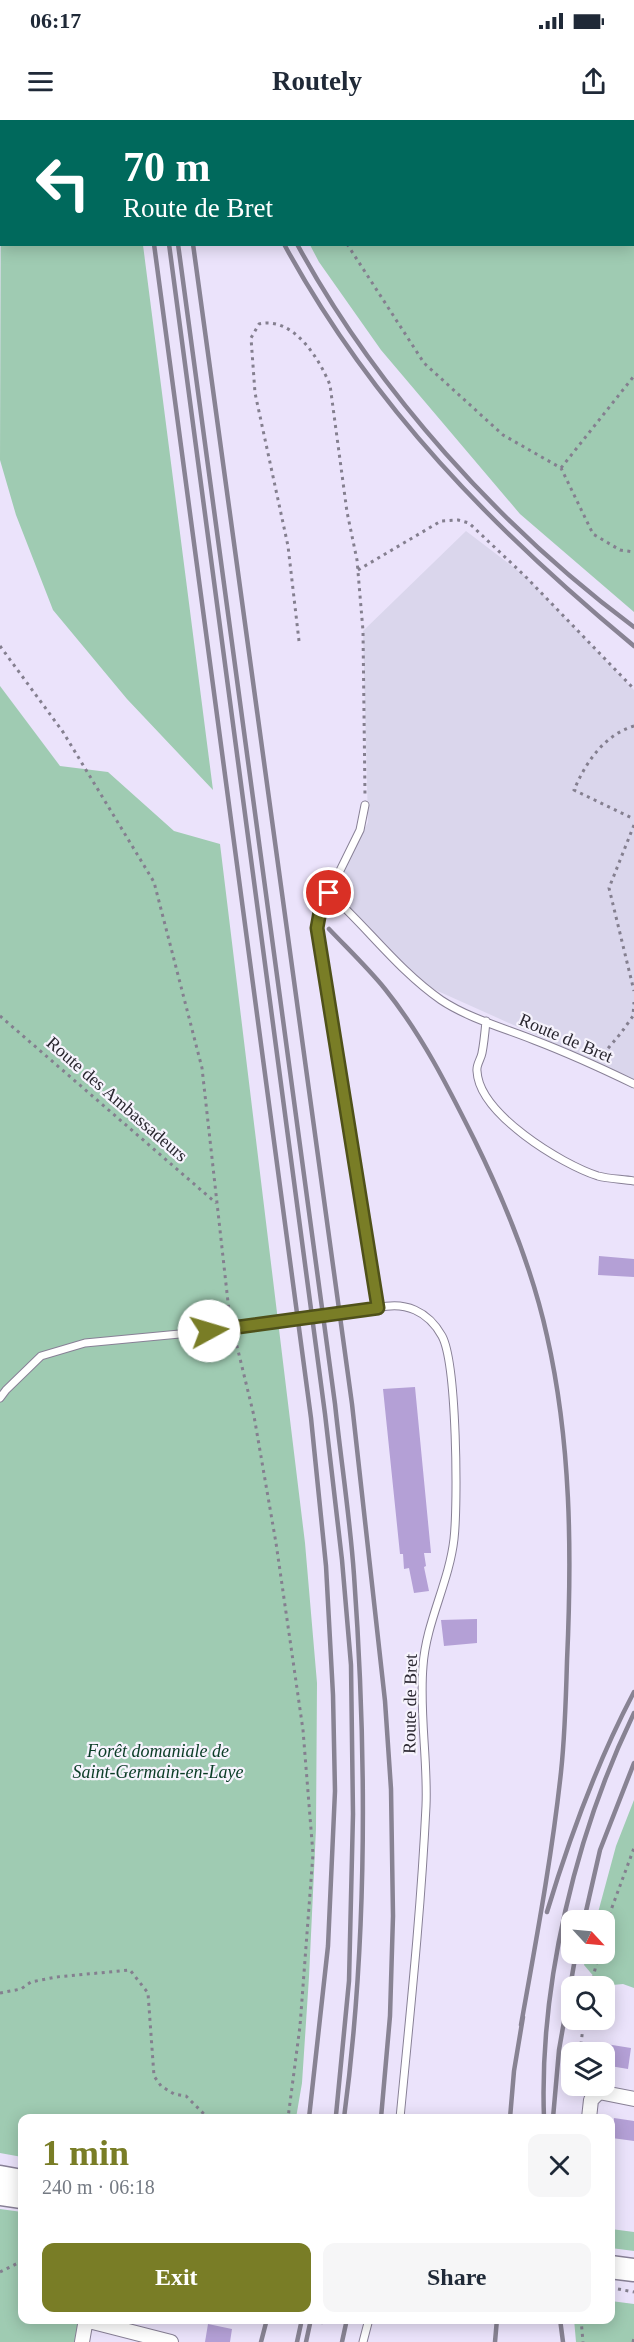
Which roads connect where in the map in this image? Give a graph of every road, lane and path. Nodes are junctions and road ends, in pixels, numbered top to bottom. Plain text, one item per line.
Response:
1 (348, 246) edge
2 (634, 376) edge
3 (561, 468) junction
4 (634, 552) edge
5 (358, 570) junction
6 (299, 641) dead end
7 (0, 646) edge
8 (634, 689) edge
9 (634, 726) edge
10 (365, 806) joint
11 (634, 819) edge
12 (634, 825) edge
13 (329, 893) junction
14 (634, 991) edge
15 (634, 1002) edge
16 (0, 1016) edge
17 (486, 1021) junction
18 (567, 1053) junction
19 (634, 1084) edge
20 (634, 1181) edge
21 (216, 1203) junction
22 (378, 1308) junction
23 (232, 1329) junction
24 (0, 1398) edge
25 (634, 1848) edge
26 (611, 1910) edge
27 (0, 1993) edge
28 (634, 2099) edge
29 (204, 2114) edge
30 (289, 2114) edge
31 (400, 2114) edge
32 (589, 2114) edge
33 (0, 2177) edge
34 (18, 2180) edge
35 (0, 2194) edge
36 (18, 2196) edge
37 (18, 2263) edge
38 (615, 2267) edge
39 (634, 2270) edge
40 (0, 2272) edge
41 (615, 2281) edge
42 (634, 2283) edge
43 (615, 2289) edge
44 (634, 2292) edge
45 (85, 2324) edge
46 (101, 2324) edge
47 (368, 2324) edge
48 (581, 2324) edge
49 (82, 2342) edge
50 (171, 2342) edge
51 (363, 2342) edge
52 (584, 2342) edge

1 - 3 path
2 - 3 path
3 - 4 path
5 - 6 path
5 - 8 path
5 - 10 path
7 - 21 path
9 - 11 path
10 - 13 lane
12 - 14 path
13 - 17 lane, Route de Bret
13 - 22 lane
15 - 18 path
16 - 21 path, Route des Ambassadeurs
17 - 18 lane, Route de Bret
17 - 20 lane
18 - 19 lane, Route de Bret
21 - 23 path
22 - 23 lane, Route de Bret, bridge
22 - 31 lane, Route de Bret
23 - 24 lane, Route de Bret
23 - 30 path
25 - 26 path
27 - 29 path
28 - 32 street
33 - 34 main road
35 - 36 main road
37 - 40 path
38 - 39 main road
41 - 42 main road
43 - 44 path
45 - 49 street
46 - 50 street
47 - 51 lane
48 - 52 path

